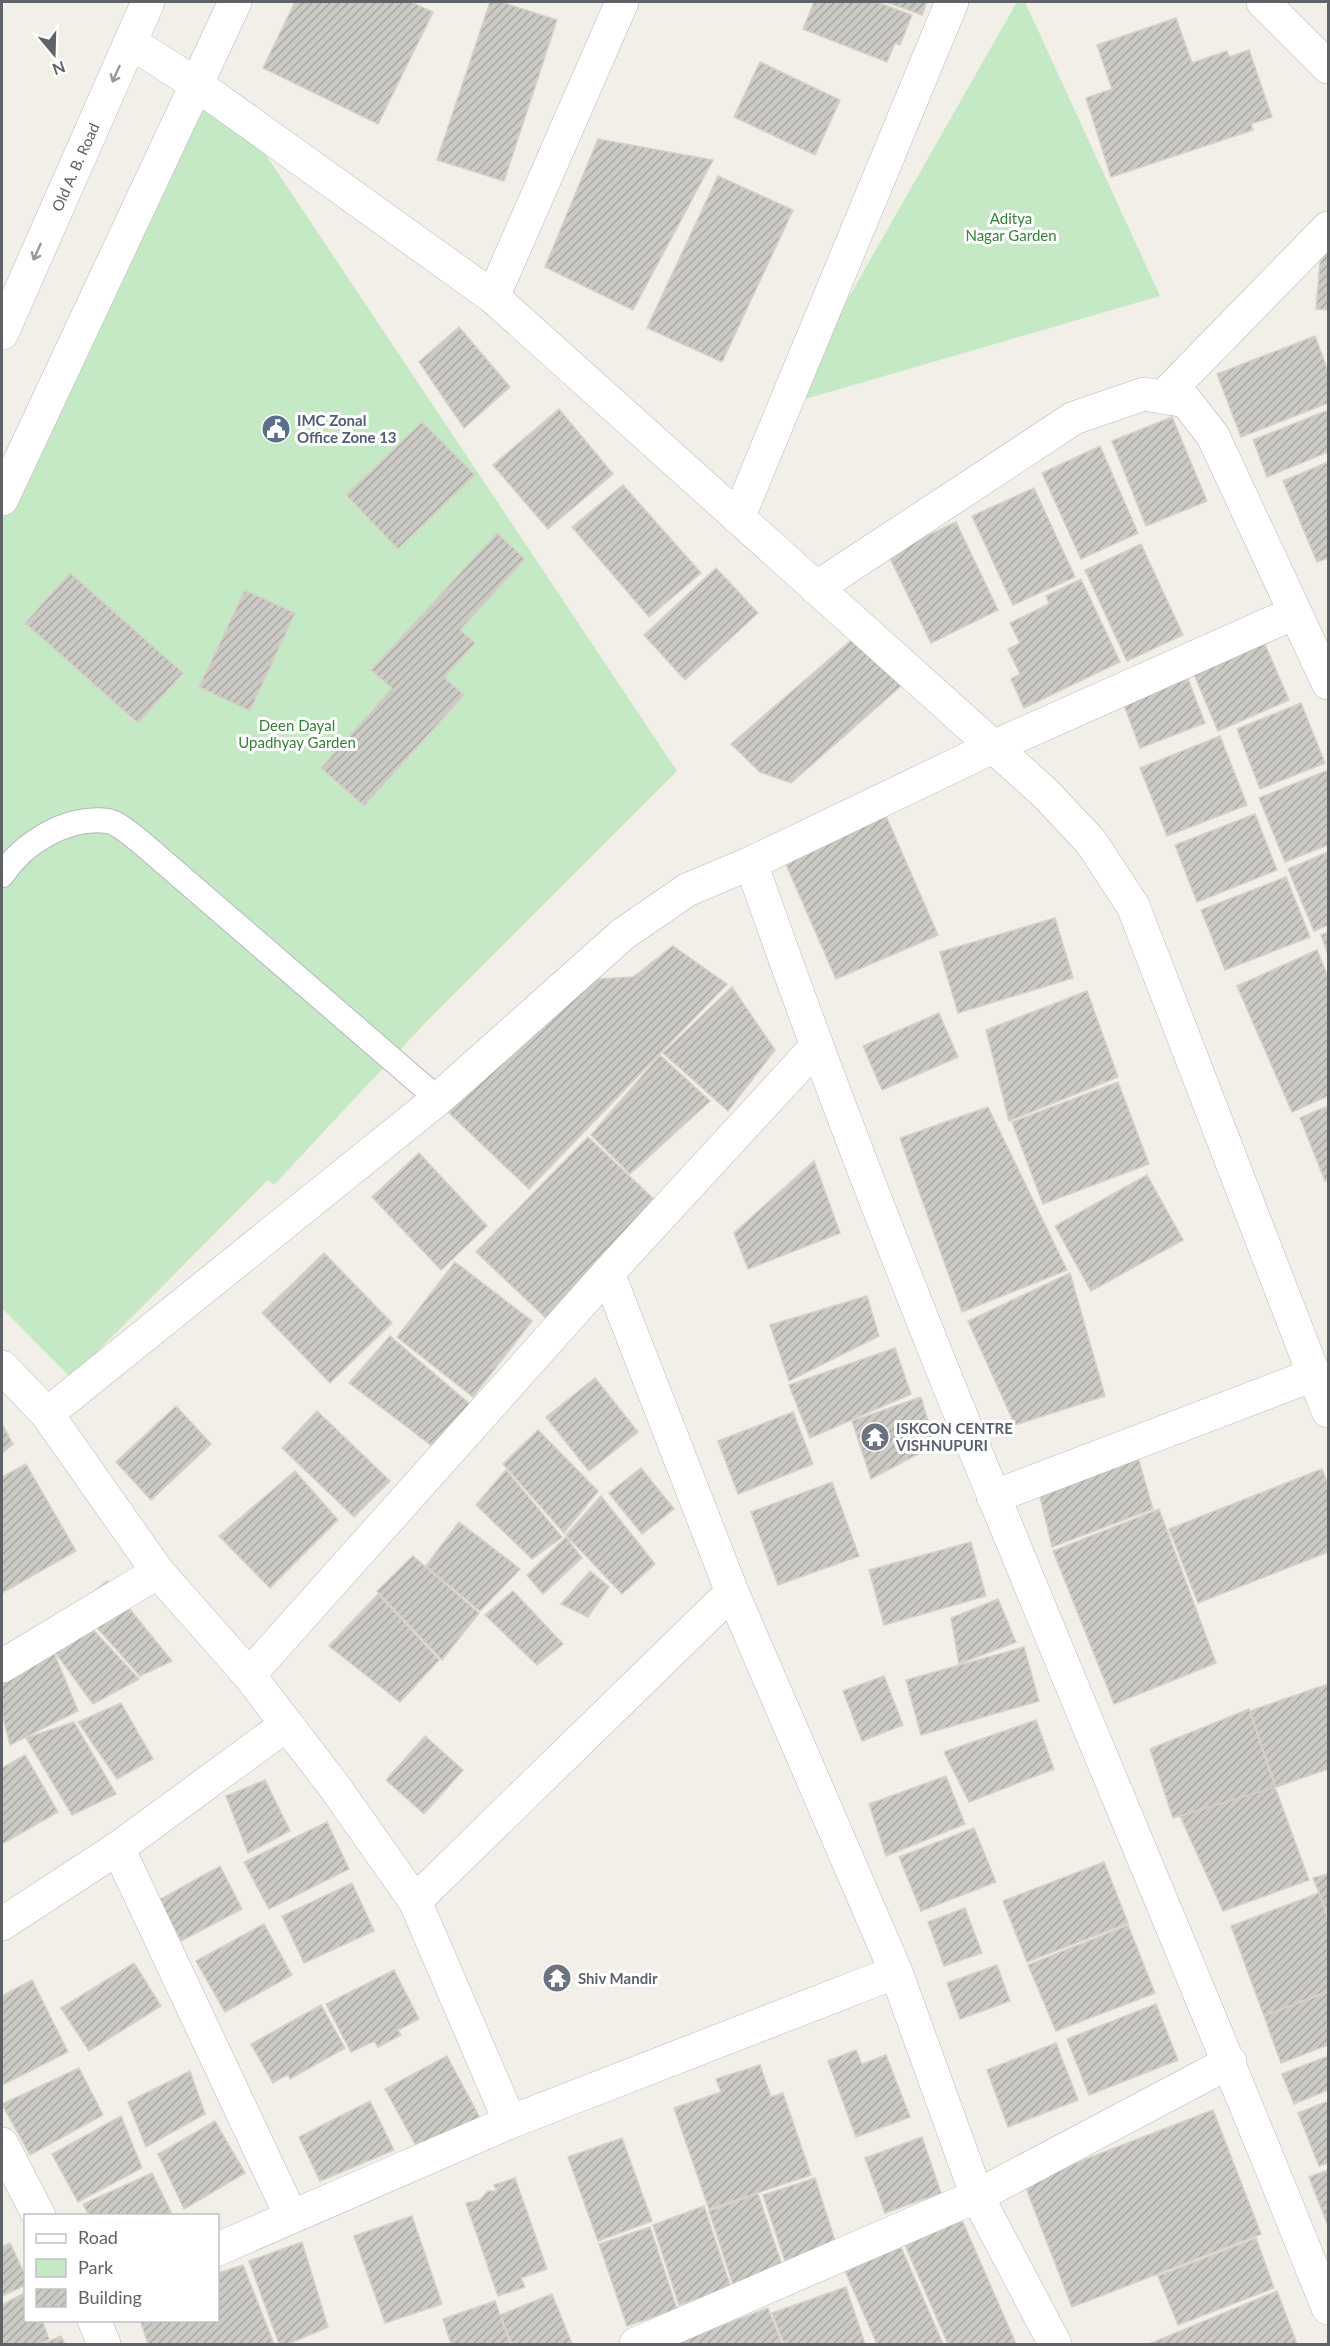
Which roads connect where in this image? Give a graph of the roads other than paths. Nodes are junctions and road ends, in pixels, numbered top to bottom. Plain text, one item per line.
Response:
1 (148, 2) edge
2 (235, 2) edge
3 (622, 2) edge
4 (952, 2) edge
5 (1263, 2) edge
6 (130, 42) junction
7 (1329, 67) edge
8 (196, 84) junction
9 (1329, 228) edge
10 (493, 297) junction
11 (2, 333) edge
12 (1163, 397) junction
13 (2, 499) edge
14 (738, 518) junction
15 (816, 588) junction
16 (1294, 614) junction
17 (1329, 683) edge
18 (993, 747) junction
19 (752, 863) junction
20 (2, 875) edge
21 (816, 1047) junction
22 (438, 1098) junction
23 (608, 1273) junction
24 (2, 1367) edge
25 (1313, 1375) junction
26 (1329, 1411) edge
27 (47, 1414) junction
28 (993, 1497) junction
29 (158, 1572) junction
30 (732, 1592) junction
31 (2, 1666) edge
32 (249, 1675) junction
33 (286, 1725) junction
34 (118, 1848) junction
35 (416, 1901) junction
36 (2, 1924) edge
37 (896, 1972) junction
38 (1230, 2062) junction
39 (510, 2122) junction
40 (2, 2144) edge
41 (977, 2196) junction
42 (38, 2214) edge
43 (291, 2216) junction
44 (219, 2249) edge
45 (1329, 2308) edge
46 (95, 2322) edge
47 (104, 2344) edge
48 (636, 2344) edge
49 (1055, 2344) edge

1 - 6 street, Old A. B. Road
2 - 8 street
3 - 10 street
4 - 14 street
5 - 7 street
6 - 8 street
6 -> 11 street, Old A. B. Road
8 - 10 street
8 - 13 street
9 - 12 street
10 - 14 street
12 - 15 street
12 - 16 street
14 - 15 street
15 - 18 street
16 - 17 street
16 - 18 street
18 - 19 street
18 - 25 street
19 - 21 street
19 - 22 street
20 - 22 lane
21 - 23 street
21 - 28 street
22 - 27 street
23 - 30 street
23 - 32 street
24 - 27 street
25 - 26 street
25 - 28 street
27 - 29 street
28 - 38 street
29 - 31 street
29 - 32 street
30 - 35 street
30 - 37 street
32 - 33 street
33 - 34 street
33 - 35 street
34 - 36 street
34 - 43 street
35 - 39 street
37 - 39 street
37 - 41 street
38 - 41 street
38 - 45 street
39 - 43 street
40 - 42 street
41 - 48 street
41 - 49 street
43 - 44 street
46 - 47 street

